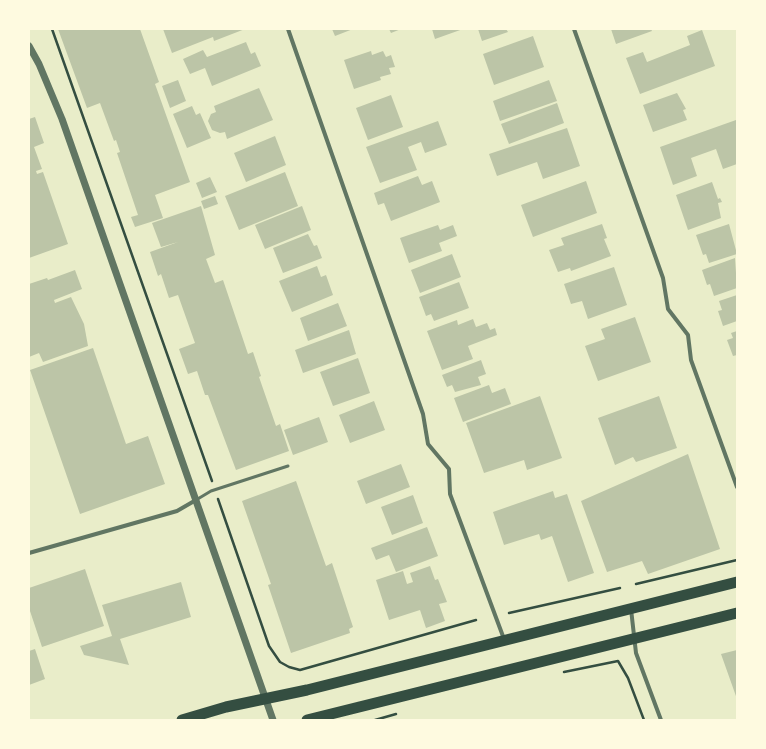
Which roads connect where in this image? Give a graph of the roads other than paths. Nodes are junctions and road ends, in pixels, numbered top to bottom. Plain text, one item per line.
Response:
1 (288, 29) edge
2 (574, 29) edge
3 (29, 46) edge
4 (288, 466) dead end
5 (737, 487) edge
6 (196, 500) junction
7 (29, 552) edge
8 (737, 582) edge
9 (631, 607) junction
10 (737, 613) edge
11 (633, 638) junction
12 (504, 639) junction
13 (266, 698) junction
14 (182, 720) edge
15 (273, 720) edge
16 (307, 720) edge
17 (661, 720) edge

1 - 12 street
2 - 5 street
3 - 6 street
4 - 6 lane
6 - 7 street
6 - 13 street
8 - 9 highway
9 - 11 street
9 - 12 highway
10 - 11 highway
11 - 16 highway
11 - 17 street
12 - 13 highway
13 - 14 highway
13 - 15 street

